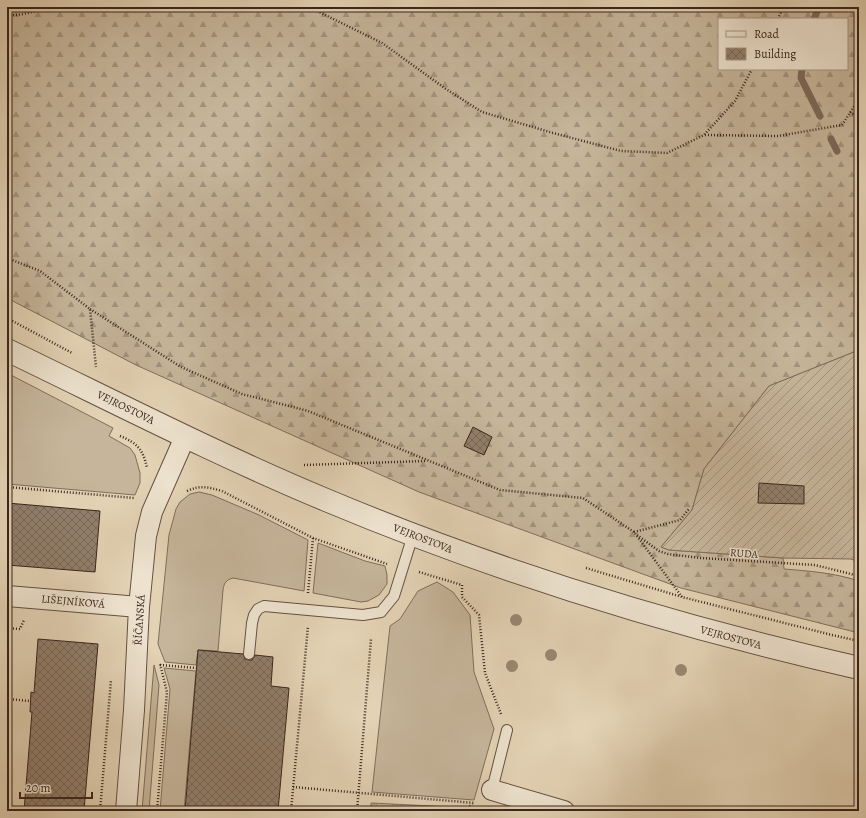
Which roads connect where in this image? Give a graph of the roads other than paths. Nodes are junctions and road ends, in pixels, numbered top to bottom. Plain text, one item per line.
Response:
1 (7, 350) edge
2 (185, 436) junction
3 (413, 535) junction
4 (7, 596) edge
5 (139, 607) junction
6 (249, 654) dead end
7 (859, 668) edge
8 (507, 730) road end
9 (492, 790) joint
10 (126, 811) edge
11 (564, 811) edge

1 - 2 street, VEJROSTOVA
2 - 3 street, VEJROSTOVA
2 - 5 street, ŘÍČANSKÁ
3 - 6 lane
3 - 7 street, VEJROSTOVA
4 - 5 street, LIŠEJNÍKOVÁ
5 - 10 street, ŘÍČANSKÁ
8 - 9 lane
9 - 11 street

